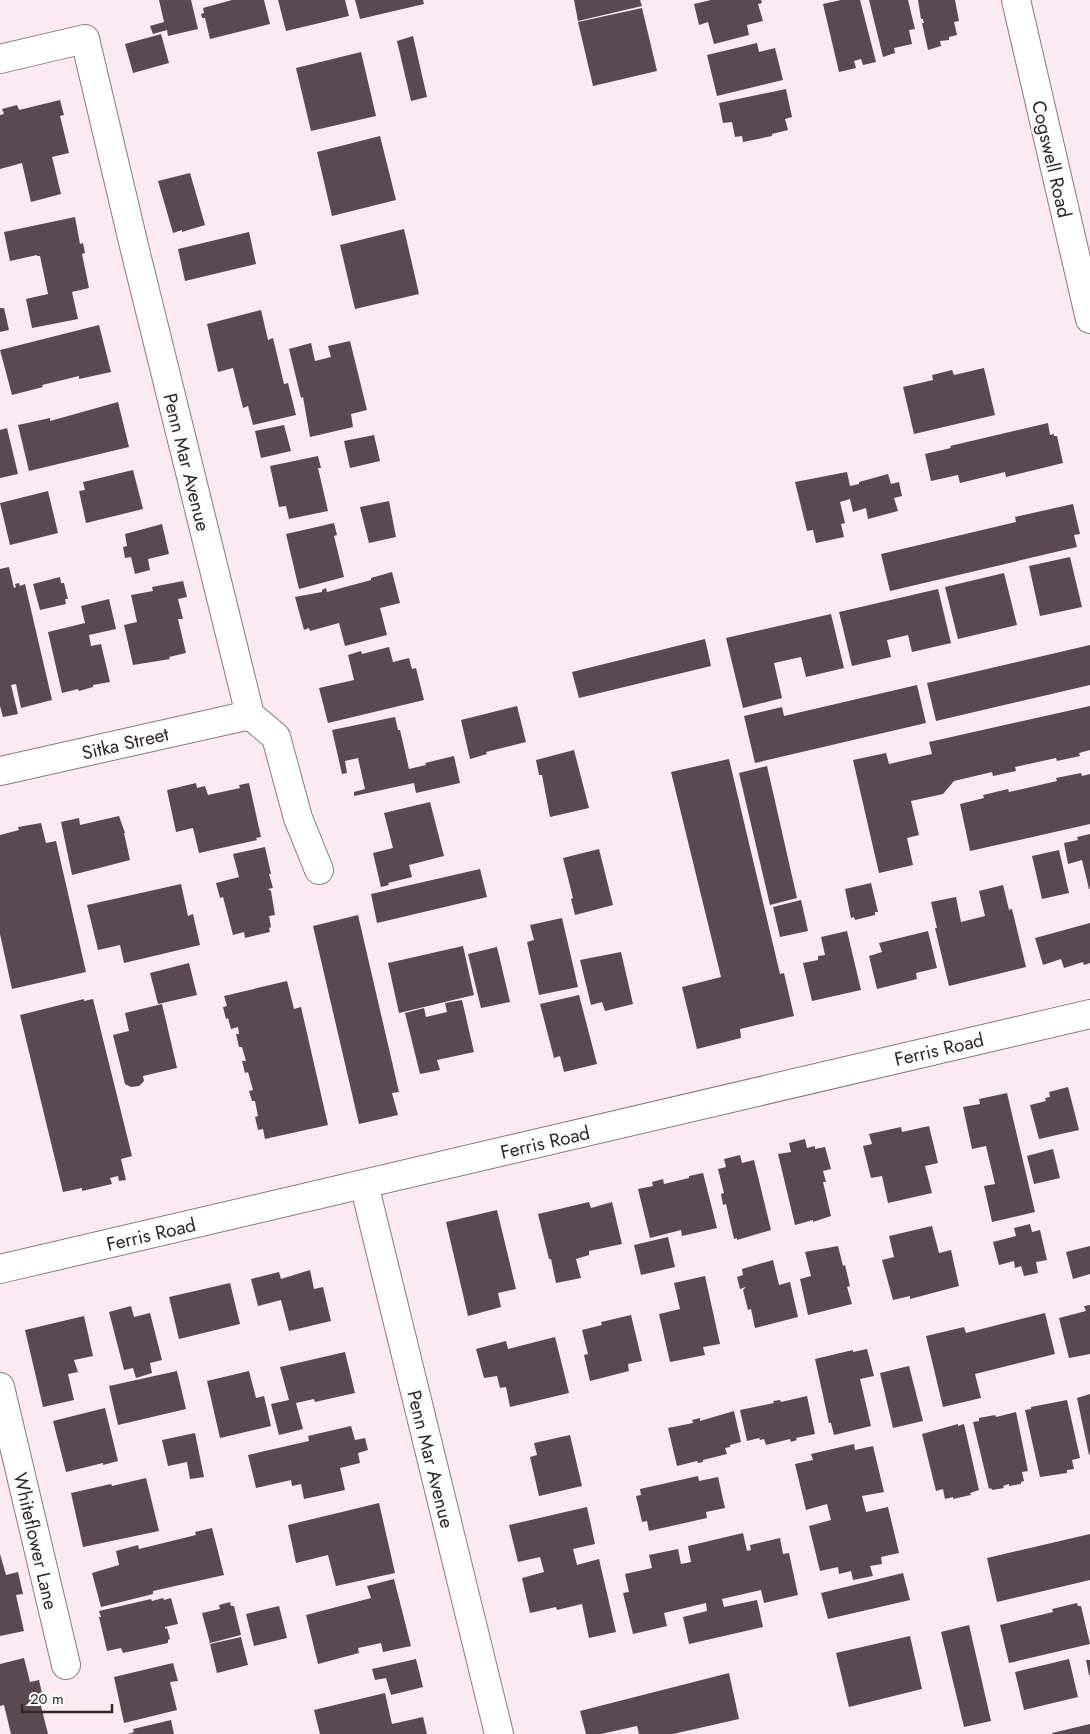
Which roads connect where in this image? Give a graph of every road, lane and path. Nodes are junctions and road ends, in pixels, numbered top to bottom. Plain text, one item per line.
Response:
1 (1016, 0) edge
2 (0, 59) edge
3 (1090, 318) edge
4 (250, 715) junction
5 (0, 771) edge
6 (319, 870) dead end
7 (1090, 1014) edge
8 (364, 1184) junction
9 (0, 1269) edge
10 (0, 1387) edge
11 (66, 1665) dead end
12 (499, 1734) edge

1 - 3 street, Cogswell Road
2 - 4 street, Penn Mar Avenue
4 - 5 street, Sitka Street
4 - 6 street
7 - 8 street, Ferris Road
8 - 9 street, Ferris Road
8 - 12 street, Penn Mar Avenue
10 - 11 street, Whiteflower Lane

